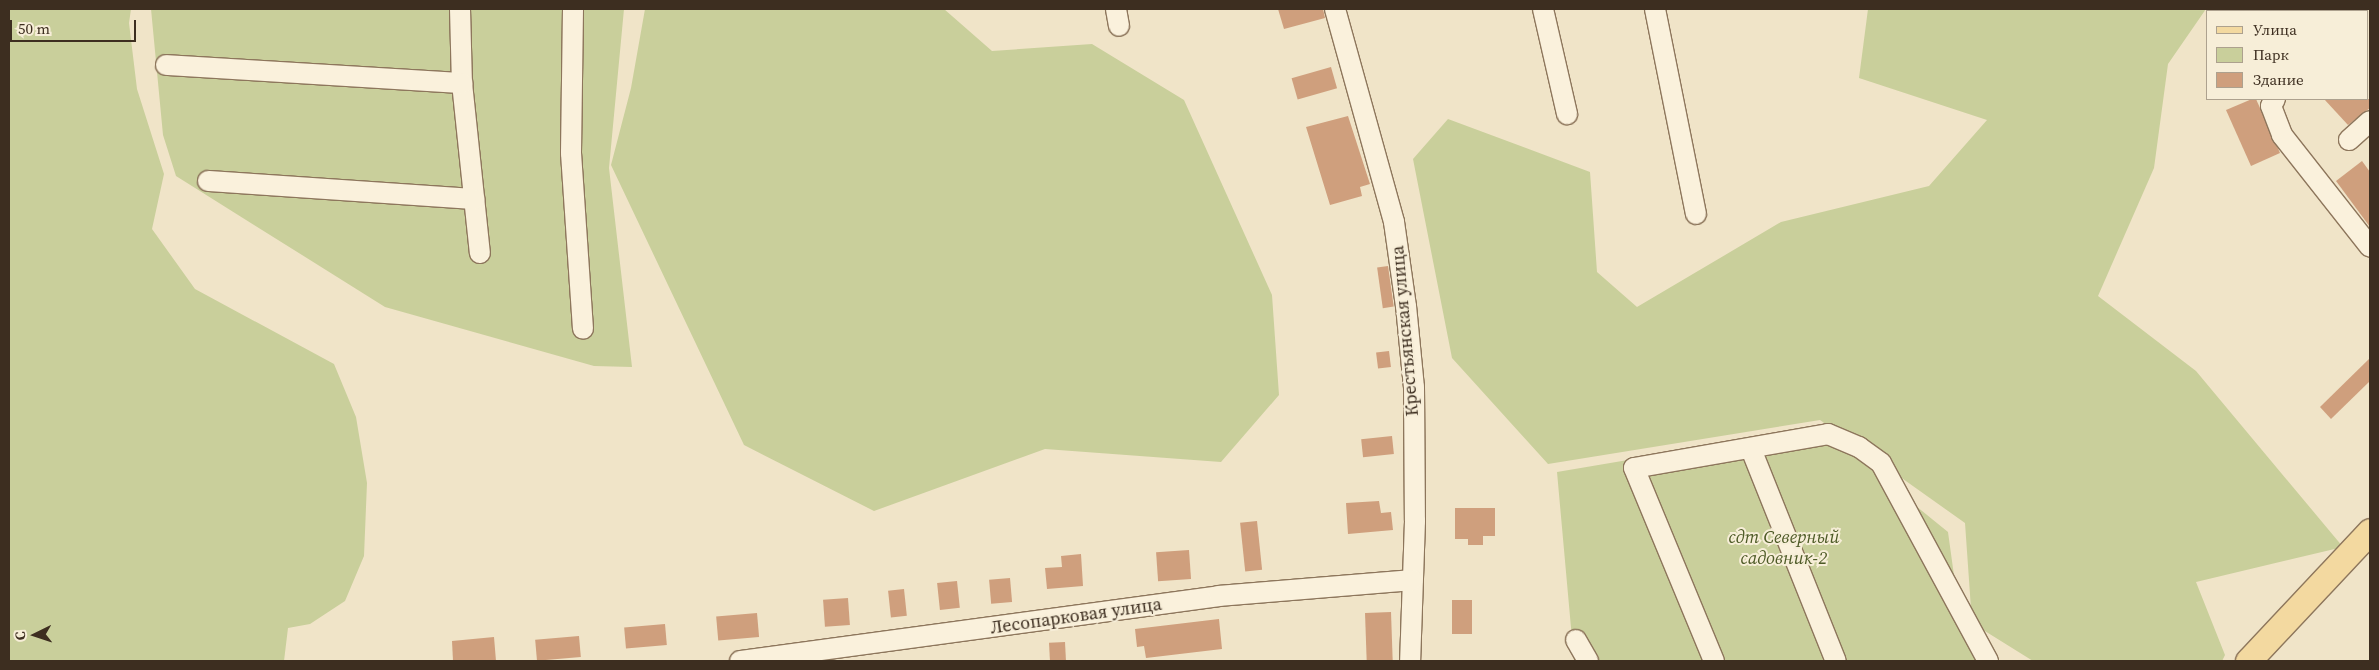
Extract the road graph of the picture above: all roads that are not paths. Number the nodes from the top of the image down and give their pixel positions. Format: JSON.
{"nodes":[{"id":1,"x":460,"y":9,"type":"edge"},
{"id":2,"x":573,"y":9,"type":"edge"},
{"id":3,"x":1335,"y":9,"type":"edge"},
{"id":4,"x":1543,"y":9,"type":"edge"},
{"id":5,"x":1655,"y":9,"type":"edge"},
{"id":6,"x":166,"y":64,"type":"dead end"},
{"id":7,"x":462,"y":83,"type":"junction"},
{"id":8,"x":2274,"y":100,"type":"edge"},
{"id":9,"x":1567,"y":114,"type":"dead end"},
{"id":10,"x":2370,"y":121,"type":"edge"},
{"id":11,"x":2349,"y":140,"type":"dead end"},
{"id":12,"x":208,"y":181,"type":"dead end"},
{"id":13,"x":474,"y":198,"type":"junction"},
{"id":14,"x":1696,"y":214,"type":"dead end"},
{"id":15,"x":2370,"y":247,"type":"edge"},
{"id":16,"x":480,"y":253,"type":"dead end"},
{"id":17,"x":583,"y":329,"type":"dead end"},
{"id":18,"x":1751,"y":449,"type":"junction"},
{"id":19,"x":2370,"y":531,"type":"edge"},
{"id":20,"x":1412,"y":580,"type":"junction"},
{"id":21,"x":1576,"y":640,"type":"dead end"},
{"id":22,"x":740,"y":661,"type":"edge"},
{"id":23,"x":746,"y":661,"type":"edge"},
{"id":24,"x":1410,"y":661,"type":"edge"},
{"id":25,"x":1588,"y":661,"type":"edge"},
{"id":26,"x":1714,"y":661,"type":"edge"},
{"id":27,"x":1836,"y":661,"type":"edge"},
{"id":28,"x":1988,"y":661,"type":"edge"},
{"id":29,"x":2248,"y":661,"type":"edge"}],
"edges":[{"from":1,"to":7,"type":"street"},
{"from":2,"to":17,"type":"street"},
{"from":3,"to":20,"type":"street","name":"Крестьянская улица"},
{"from":4,"to":9,"type":"street"},
{"from":5,"to":14,"type":"street"},
{"from":6,"to":7,"type":"street"},
{"from":7,"to":13,"type":"street"},
{"from":8,"to":15,"type":"street"},
{"from":10,"to":11,"type":"street"},
{"from":12,"to":13,"type":"street"},
{"from":13,"to":16,"type":"street"},
{"from":18,"to":26,"type":"street"},
{"from":18,"to":27,"type":"street"},
{"from":18,"to":28,"type":"street"},
{"from":19,"to":29,"type":"main road"},
{"from":20,"to":23,"type":"street","name":"Лесопарковая улица"},
{"from":20,"to":24,"type":"street","name":"Крестьянская улица"},
{"from":21,"to":25,"type":"street"},
{"from":22,"to":23,"type":"street","name":"Лесопарковая улица"}]}
